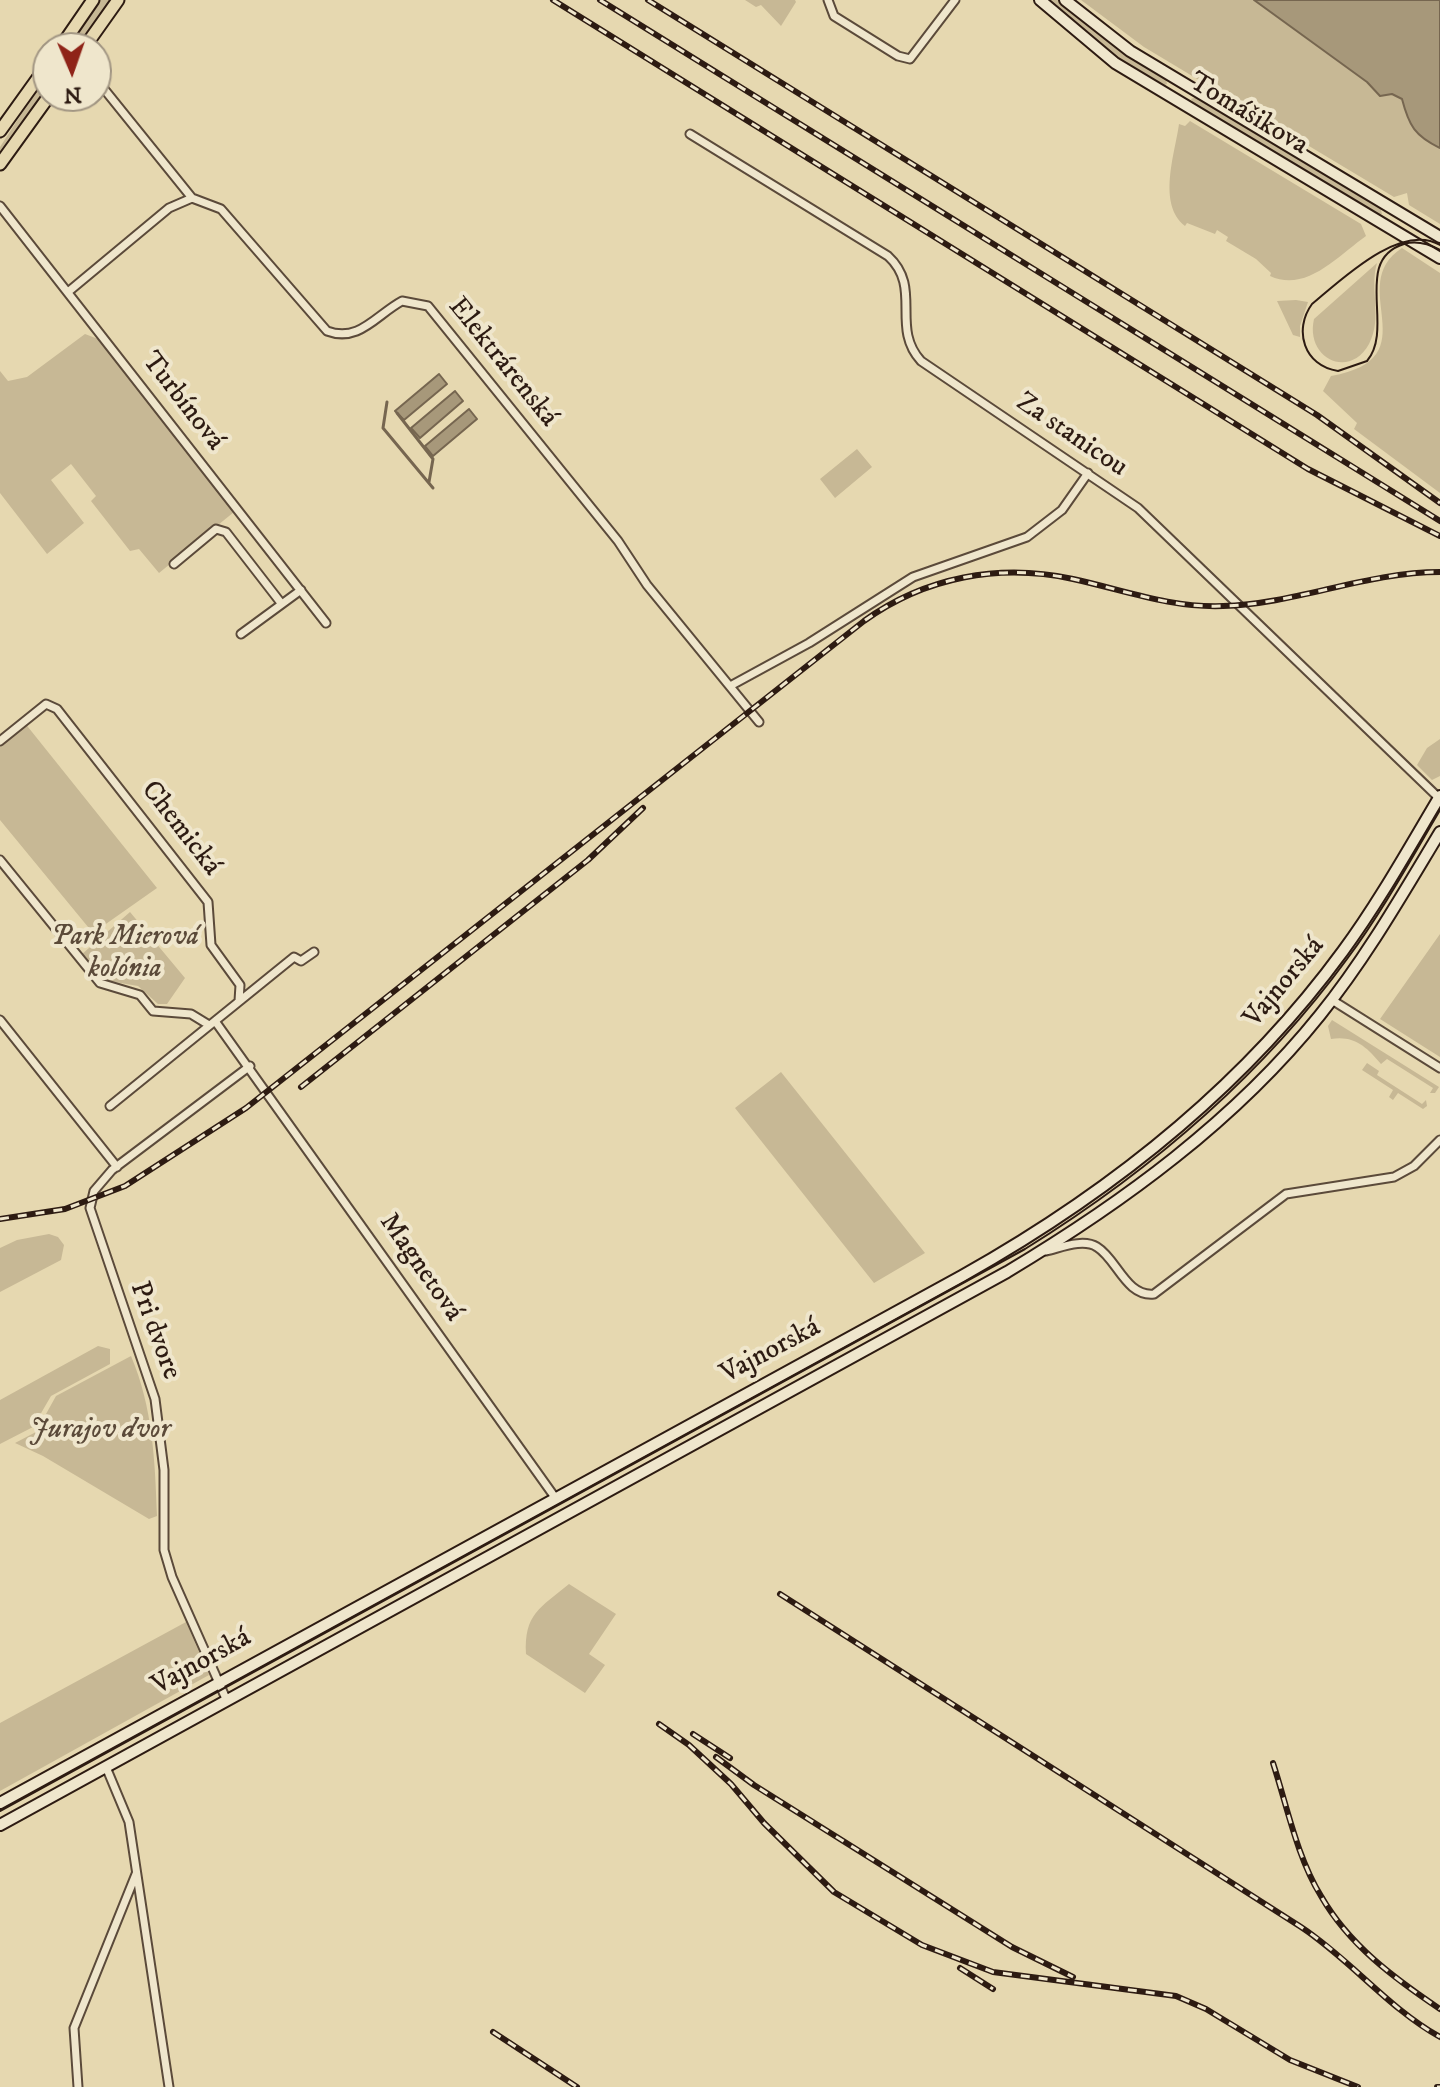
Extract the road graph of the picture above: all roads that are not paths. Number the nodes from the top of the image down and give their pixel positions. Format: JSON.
{"nodes":[{"id":1,"x":93,"y":0,"type":"edge"},
{"id":2,"x":118,"y":0,"type":"edge"},
{"id":3,"x":828,"y":0,"type":"edge"},
{"id":4,"x":955,"y":0,"type":"edge"},
{"id":5,"x":1040,"y":0,"type":"edge"},
{"id":6,"x":1065,"y":0,"type":"edge"},
{"id":7,"x":71,"y":32,"type":"edge"},
{"id":8,"x":95,"y":32,"type":"edge"},
{"id":9,"x":32,"y":86,"type":"edge"},
{"id":10,"x":112,"y":99,"type":"edge"},
{"id":11,"x":37,"y":112,"type":"edge"},
{"id":12,"x":0,"y":131,"type":"edge"},
{"id":13,"x":690,"y":134,"type":"dead end"},
{"id":14,"x":0,"y":164,"type":"edge"},
{"id":15,"x":192,"y":198,"type":"junction"},
{"id":16,"x":1,"y":208,"type":"edge"},
{"id":17,"x":1440,"y":237,"type":"edge"},
{"id":18,"x":1440,"y":258,"type":"edge"},
{"id":19,"x":68,"y":292,"type":"junction"},
{"id":20,"x":1088,"y":473,"type":"junction"},
{"id":21,"x":174,"y":564,"type":"dead end"},
{"id":22,"x":301,"y":590,"type":"junction"},
{"id":23,"x":281,"y":603,"type":"junction"},
{"id":24,"x":326,"y":623,"type":"dead end"},
{"id":25,"x":241,"y":634,"type":"dead end"},
{"id":26,"x":732,"y":685,"type":"junction"},
{"id":27,"x":759,"y":722,"type":"dead end"},
{"id":28,"x":0,"y":741,"type":"edge"},
{"id":29,"x":1440,"y":798,"type":"edge"},
{"id":30,"x":1440,"y":832,"type":"edge"},
{"id":31,"x":0,"y":860,"type":"edge"},
{"id":32,"x":314,"y":952,"type":"dead end"},
{"id":33,"x":1314,"y":988,"type":"junction"},
{"id":34,"x":1332,"y":1000,"type":"junction"},
{"id":35,"x":239,"y":1001,"type":"junction"},
{"id":36,"x":0,"y":1020,"type":"edge"},
{"id":37,"x":212,"y":1023,"type":"junction"},
{"id":38,"x":250,"y":1066,"type":"junction"},
{"id":39,"x":1440,"y":1068,"type":"edge"},
{"id":40,"x":110,"y":1106,"type":"dead end"},
{"id":41,"x":1440,"y":1140,"type":"edge"},
{"id":42,"x":117,"y":1167,"type":"junction"},
{"id":43,"x":1042,"y":1252,"type":"junction"},
{"id":44,"x":554,"y":1496,"type":"junction"},
{"id":45,"x":218,"y":1682,"type":"junction"},
{"id":46,"x":227,"y":1701,"type":"junction"},
{"id":47,"x":106,"y":1767,"type":"junction"},
{"id":48,"x":0,"y":1803,"type":"edge"},
{"id":49,"x":0,"y":1825,"type":"edge"},
{"id":50,"x":137,"y":1872,"type":"junction"},
{"id":51,"x":78,"y":2087,"type":"edge"},
{"id":52,"x":169,"y":2087,"type":"edge"}],
"edges":[{"from":1,"to":7,"type":"main road"},
{"from":2,"to":8,"type":"main road"},
{"from":3,"to":4,"type":"street"},
{"from":5,"to":18,"type":"main road","name":"Tomášikova"},
{"from":6,"to":17,"type":"main road","name":"Tomášikova"},
{"from":9,"to":12,"type":"main road"},
{"from":10,"to":15,"type":"street","name":"Elektrárenská"},
{"from":11,"to":14,"type":"main road"},
{"from":13,"to":20,"type":"street","name":"Za stanicou"},
{"from":15,"to":19,"type":"street"},
{"from":15,"to":26,"type":"street","name":"Elektrárenská"},
{"from":16,"to":19,"type":"street","name":"Turbínová"},
{"from":19,"to":22,"type":"street","name":"Turbínová"},
{"from":20,"to":26,"type":"street"},
{"from":20,"to":29,"type":"street","name":"Za stanicou"},
{"from":21,"to":23,"type":"street"},
{"from":22,"to":23,"type":"street"},
{"from":22,"to":24,"type":"street","name":"Turbínová"},
{"from":23,"to":25,"type":"street"},
{"from":26,"to":27,"type":"street","name":"Elektrárenská"},
{"from":28,"to":35,"type":"street","name":"Chemická"},
{"from":29,"to":33,"type":"main road","name":"Vajnorská"},
{"from":30,"to":34,"type":"main road","name":"Vajnorská"},
{"from":31,"to":37,"type":"street"},
{"from":32,"to":35,"type":"street"},
{"from":33,"to":34,"type":"main road"},
{"from":33,"to":44,"type":"main road","name":"Vajnorská"},
{"from":34,"to":39,"type":"street"},
{"from":34,"to":43,"type":"main road","name":"Vajnorská"},
{"from":35,"to":37,"type":"street"},
{"from":36,"to":42,"type":"street"},
{"from":37,"to":38,"type":"street","name":"Magnetová"},
{"from":37,"to":40,"type":"street"},
{"from":38,"to":42,"type":"street"},
{"from":38,"to":44,"type":"street","name":"Magnetová"},
{"from":41,"to":43,"type":"street"},
{"from":42,"to":45,"type":"street","name":"Pri dvore"},
{"from":43,"to":46,"type":"main road","name":"Vajnorská"},
{"from":44,"to":45,"type":"main road","name":"Vajnorská"},
{"from":45,"to":46,"type":"street","name":"Pri dvore"},
{"from":45,"to":48,"type":"main road","name":"Vajnorská"},
{"from":46,"to":47,"type":"main road","name":"Vajnorská"},
{"from":47,"to":49,"type":"main road","name":"Vajnorská"},
{"from":47,"to":50,"type":"street"},
{"from":50,"to":51,"type":"street"},
{"from":50,"to":52,"type":"street"}]}
